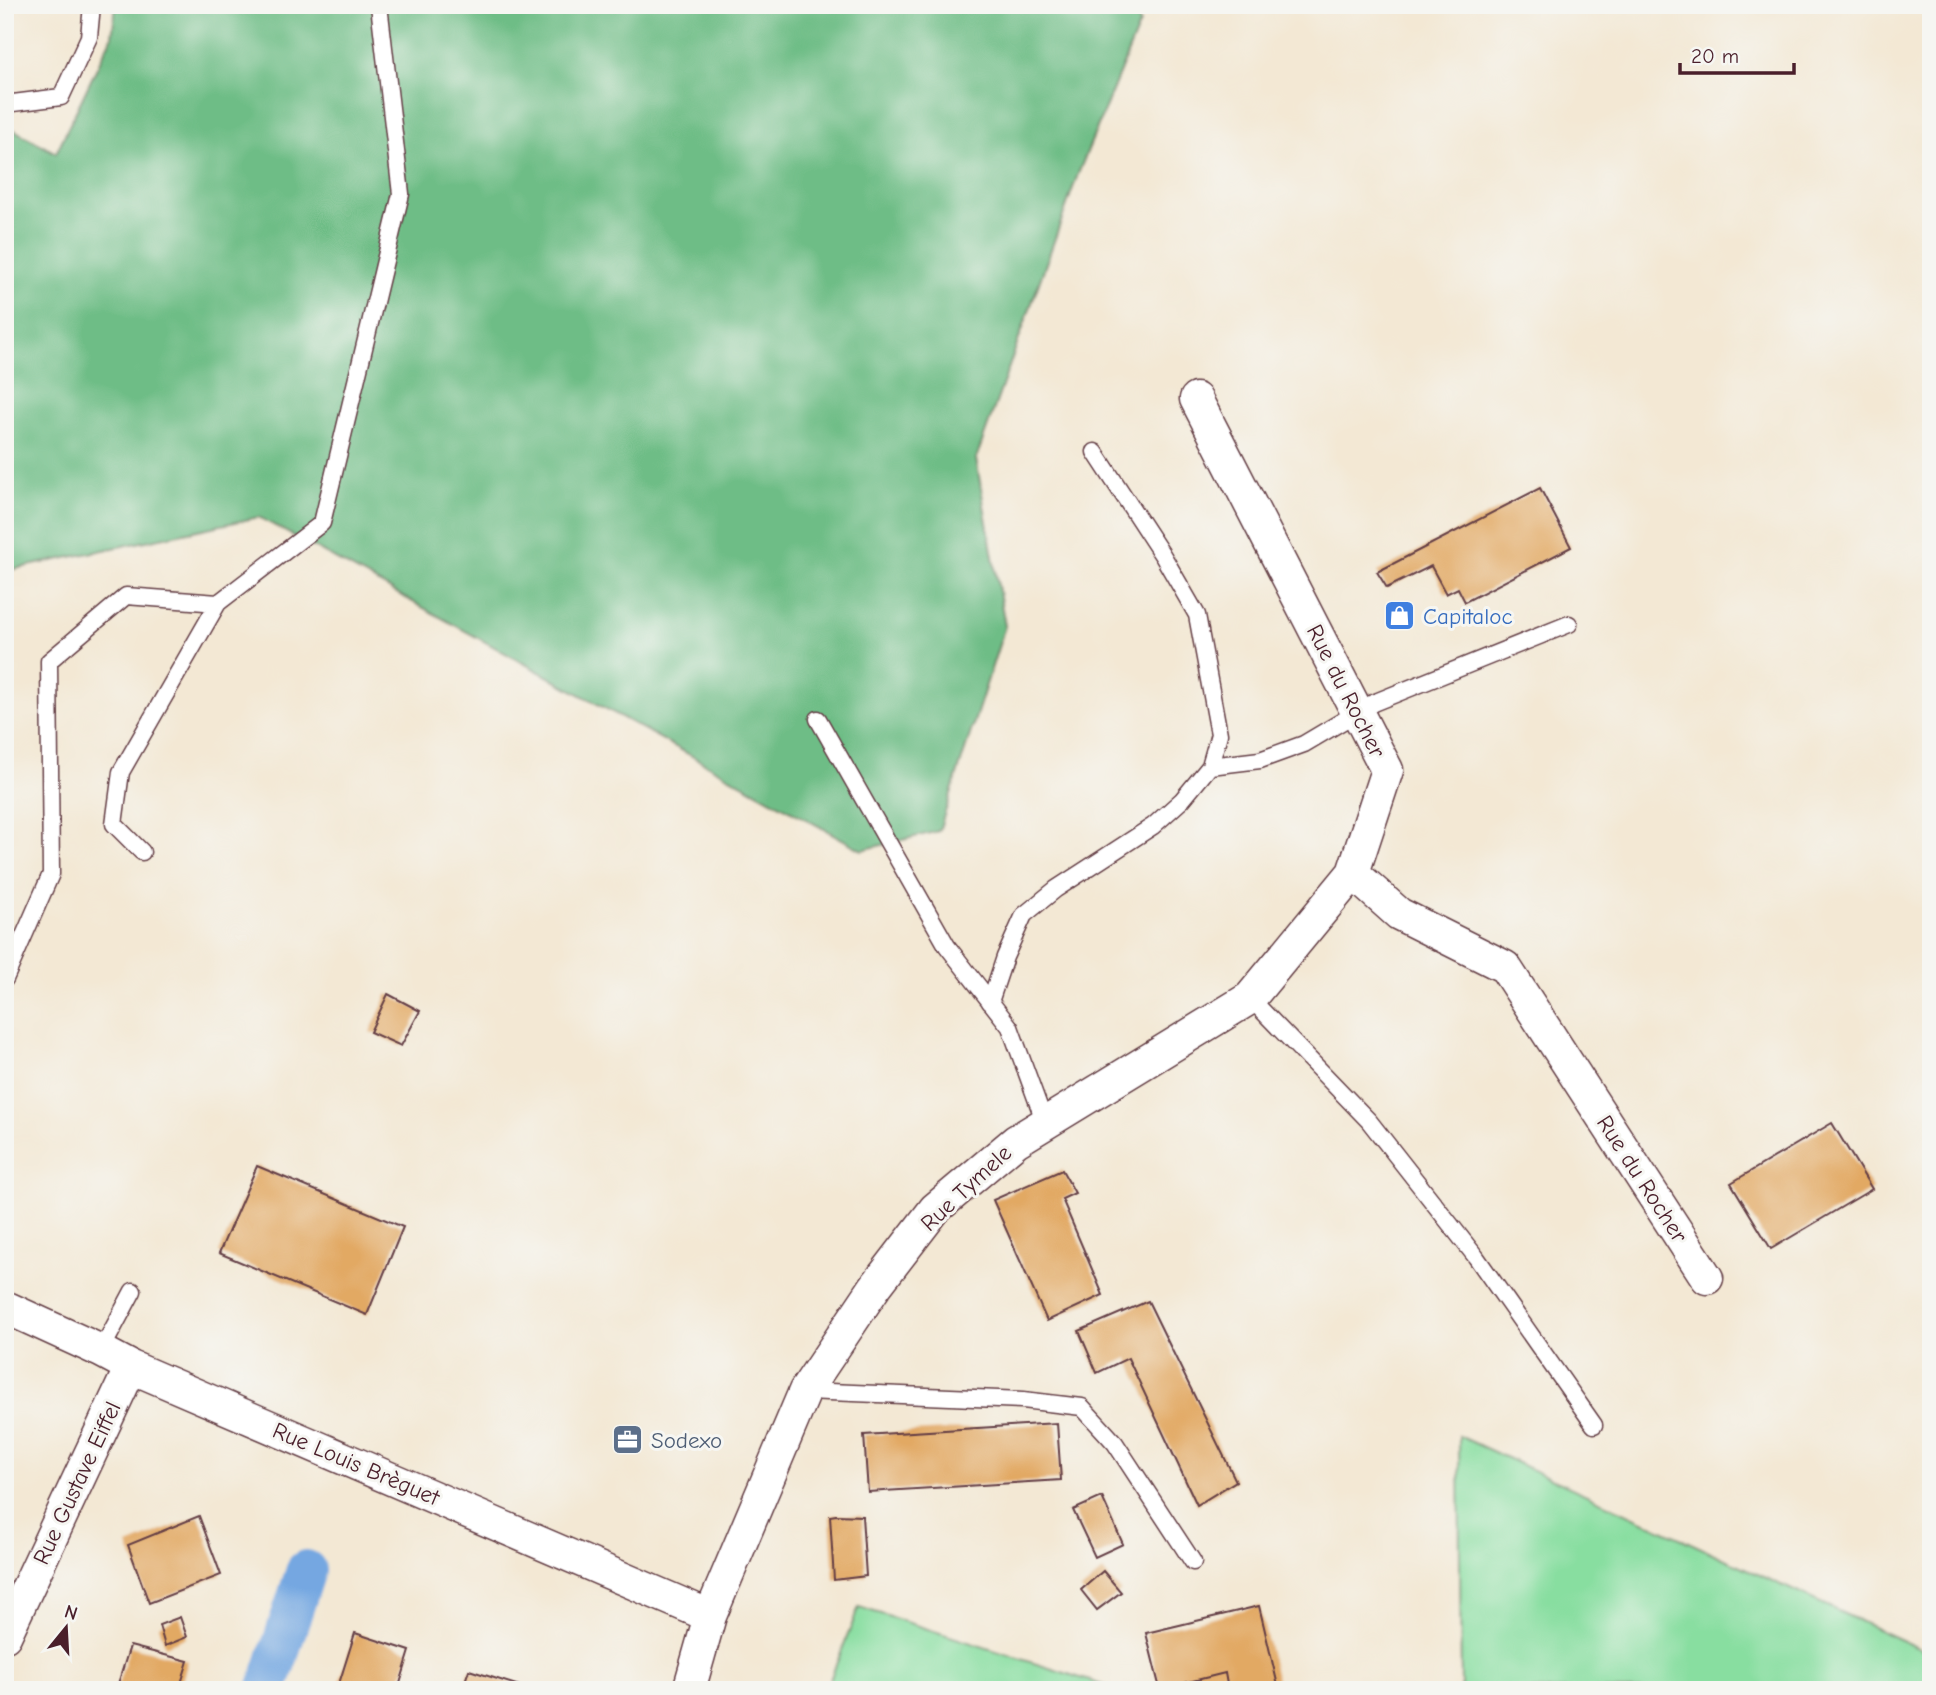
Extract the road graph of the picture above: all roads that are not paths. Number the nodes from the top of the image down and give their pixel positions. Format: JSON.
{"nodes":[{"id":1,"x":92,"y":5,"type":"edge"},
{"id":2,"x":379,"y":5,"type":"edge"},
{"id":3,"x":5,"y":104,"type":"edge"},
{"id":4,"x":1196,"y":399,"type":"dead end"},
{"id":5,"x":1095,"y":452,"type":"dead end"},
{"id":6,"x":218,"y":603,"type":"junction"},
{"id":7,"x":1569,"y":624,"type":"dead end"},
{"id":8,"x":1357,"y":711,"type":"junction"},
{"id":9,"x":818,"y":719,"type":"dead end"},
{"id":10,"x":1210,"y":766,"type":"junction"},
{"id":11,"x":142,"y":852,"type":"dead end"},
{"id":12,"x":1353,"y":873,"type":"junction"},
{"id":13,"x":5,"y":979,"type":"edge"},
{"id":14,"x":1250,"y":998,"type":"junction"},
{"id":15,"x":990,"y":1002,"type":"junction"},
{"id":16,"x":1045,"y":1123,"type":"junction"},
{"id":17,"x":1707,"y":1278,"type":"dead end"},
{"id":18,"x":133,"y":1291,"type":"dead end"},
{"id":19,"x":5,"y":1307,"type":"edge"},
{"id":20,"x":101,"y":1351,"type":"junction"},
{"id":21,"x":131,"y":1367,"type":"junction"},
{"id":22,"x":805,"y":1391,"type":"junction"},
{"id":23,"x":1594,"y":1425,"type":"dead end"},
{"id":24,"x":1193,"y":1562,"type":"dead end"},
{"id":25,"x":710,"y":1616,"type":"junction"},
{"id":26,"x":5,"y":1636,"type":"edge"},
{"id":27,"x":689,"y":1690,"type":"edge"}],
"edges":[{"from":1,"to":3,"type":"lane"},
{"from":2,"to":6,"type":"lane"},
{"from":4,"to":8,"type":"street","name":"Rue du Rocher"},
{"from":5,"to":10,"type":"lane"},
{"from":6,"to":11,"type":"lane"},
{"from":6,"to":13,"type":"lane"},
{"from":7,"to":8,"type":"lane"},
{"from":8,"to":10,"type":"lane"},
{"from":8,"to":12,"type":"street","name":"Rue du Rocher"},
{"from":9,"to":15,"type":"lane"},
{"from":10,"to":15,"type":"lane"},
{"from":12,"to":14,"type":"street","name":"Rue Tymele"},
{"from":12,"to":17,"type":"street","name":"Rue du Rocher"},
{"from":14,"to":16,"type":"street","name":"Rue Tymele"},
{"from":14,"to":23,"type":"lane"},
{"from":15,"to":16,"type":"lane"},
{"from":16,"to":22,"type":"street","name":"Rue Tymele"},
{"from":18,"to":20,"type":"lane"},
{"from":19,"to":20,"type":"street","name":"Rue Louis Brèguet"},
{"from":20,"to":21,"type":"street","name":"Rue Louis Brèguet"},
{"from":21,"to":25,"type":"street","name":"Rue Louis Brèguet"},
{"from":21,"to":26,"type":"street","name":"Rue Gustave Eiffel"},
{"from":22,"to":24,"type":"lane"},
{"from":22,"to":25,"type":"street","name":"Rue Tymele"},
{"from":25,"to":27,"type":"street","name":"Rue Tymele"}]}
